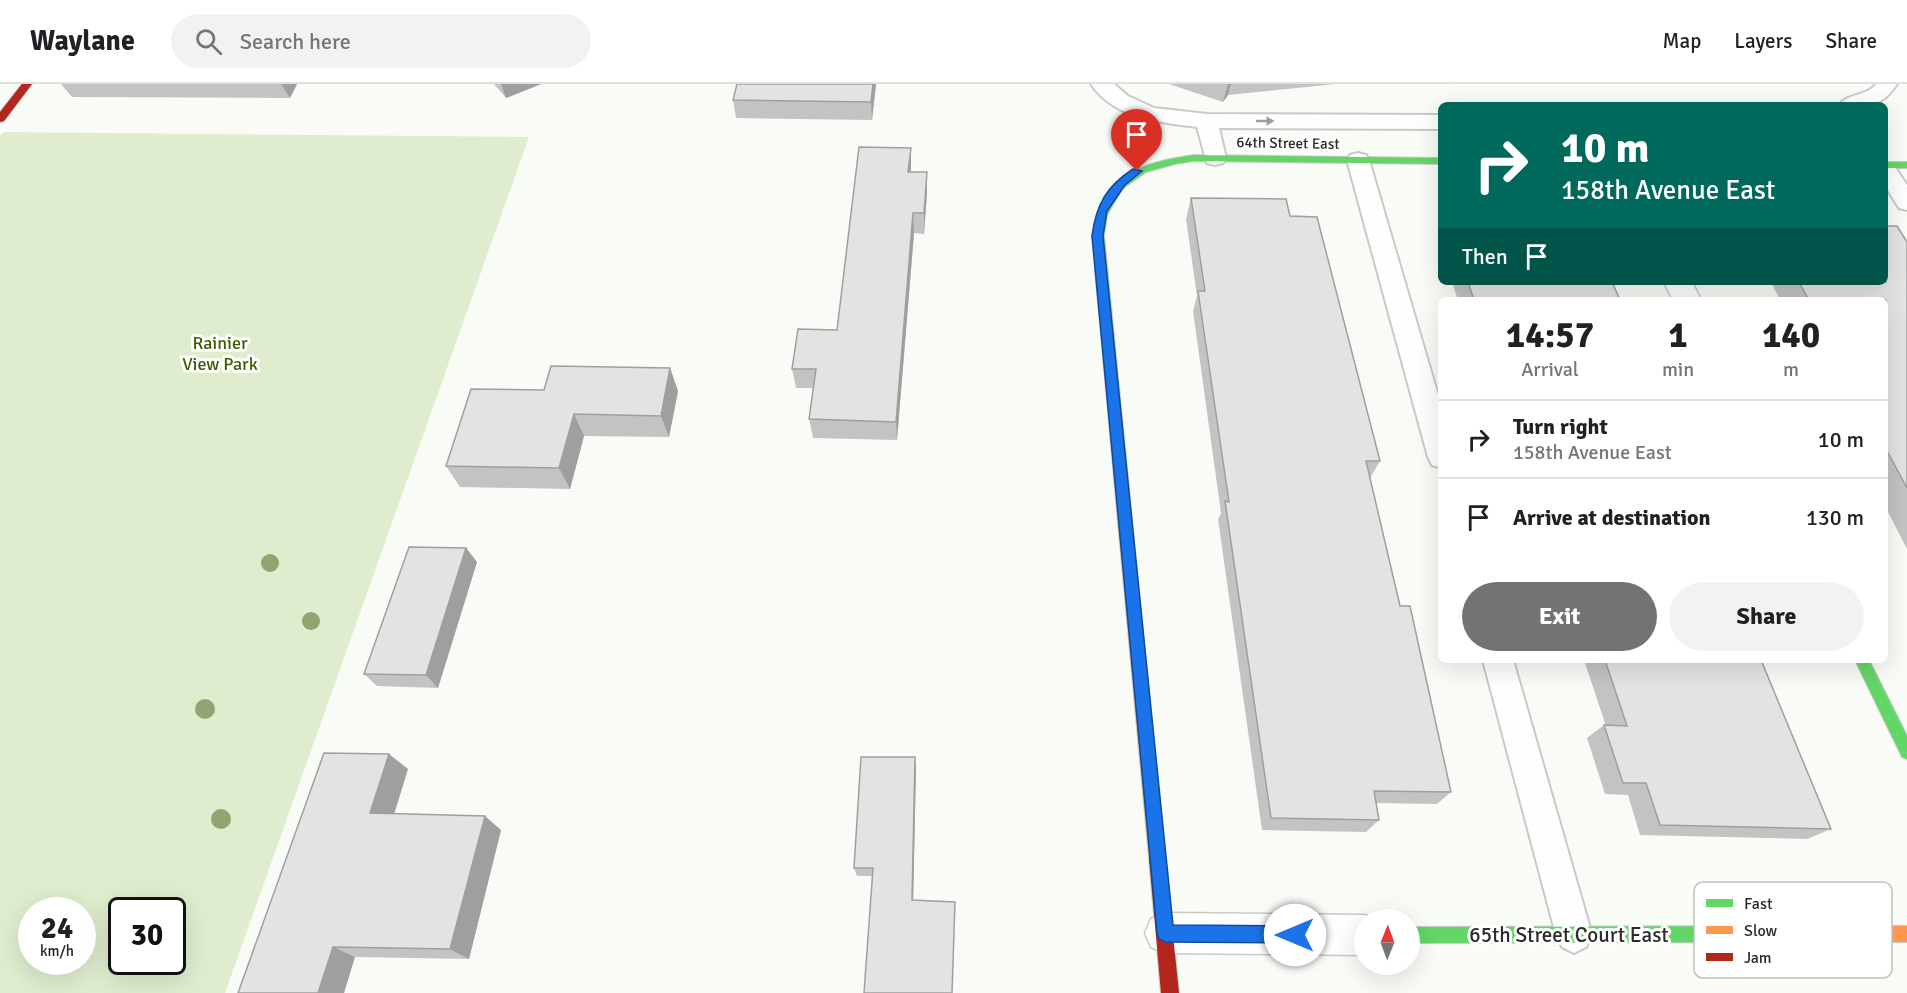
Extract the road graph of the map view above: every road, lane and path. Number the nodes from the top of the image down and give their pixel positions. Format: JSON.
{"nodes":[{"id":1,"x":27,"y":84,"type":"edge"},
{"id":2,"x":1101,"y":84,"type":"edge"},
{"id":3,"x":1887,"y":84,"type":"edge"},
{"id":4,"x":1858,"y":102,"type":"edge"},
{"id":5,"x":0,"y":119,"type":"edge"},
{"id":6,"x":1207,"y":121,"type":"junction"},
{"id":7,"x":1438,"y":122,"type":"edge"},
{"id":8,"x":1215,"y":158,"type":"junction"},
{"id":9,"x":1358,"y":160,"type":"junction"},
{"id":10,"x":1438,"y":161,"type":"edge"},
{"id":11,"x":1888,"y":165,"type":"edge"},
{"id":12,"x":1907,"y":165,"type":"edge"},
{"id":13,"x":1888,"y":174,"type":"edge"},
{"id":14,"x":1907,"y":202,"type":"edge"},
{"id":15,"x":1438,"y":443,"type":"edge"},
{"id":16,"x":1499,"y":663,"type":"edge"},
{"id":17,"x":1863,"y":663,"type":"edge"},
{"id":18,"x":1907,"y":752,"type":"edge"},
{"id":19,"x":1165,"y":933,"type":"junction"},
{"id":20,"x":1892,"y":934,"type":"edge"},
{"id":21,"x":1907,"y":934,"type":"edge"},
{"id":22,"x":1354,"y":935,"type":"edge"},
{"id":23,"x":1420,"y":935,"type":"edge"},
{"id":24,"x":1574,"y":935,"type":"junction"},
{"id":25,"x":1694,"y":935,"type":"edge"},
{"id":26,"x":1170,"y":993,"type":"edge"}],
"edges":[{"from":1,"to":5,"type":"street"},
{"from":2,"to":6,"type":"lane"},
{"from":3,"to":4,"type":"lane"},
{"from":6,"to":7,"type":"lane","one_way":true},
{"from":6,"to":8,"type":"lane"},
{"from":8,"to":9,"type":"street","name":"64th Street East"},
{"from":8,"to":19,"type":"street","name":"64th Street East"},
{"from":9,"to":10,"type":"street","name":"64th Street East"},
{"from":9,"to":15,"type":"lane"},
{"from":11,"to":12,"type":"street"},
{"from":13,"to":14,"type":"lane"},
{"from":16,"to":24,"type":"lane"},
{"from":17,"to":18,"type":"street"},
{"from":19,"to":22,"type":"street"},
{"from":19,"to":26,"type":"street"},
{"from":20,"to":21,"type":"street","name":"65th Street Court East"},
{"from":23,"to":24,"type":"street","name":"65th Street Court East"},
{"from":24,"to":25,"type":"street","name":"65th Street Court East"}]}
